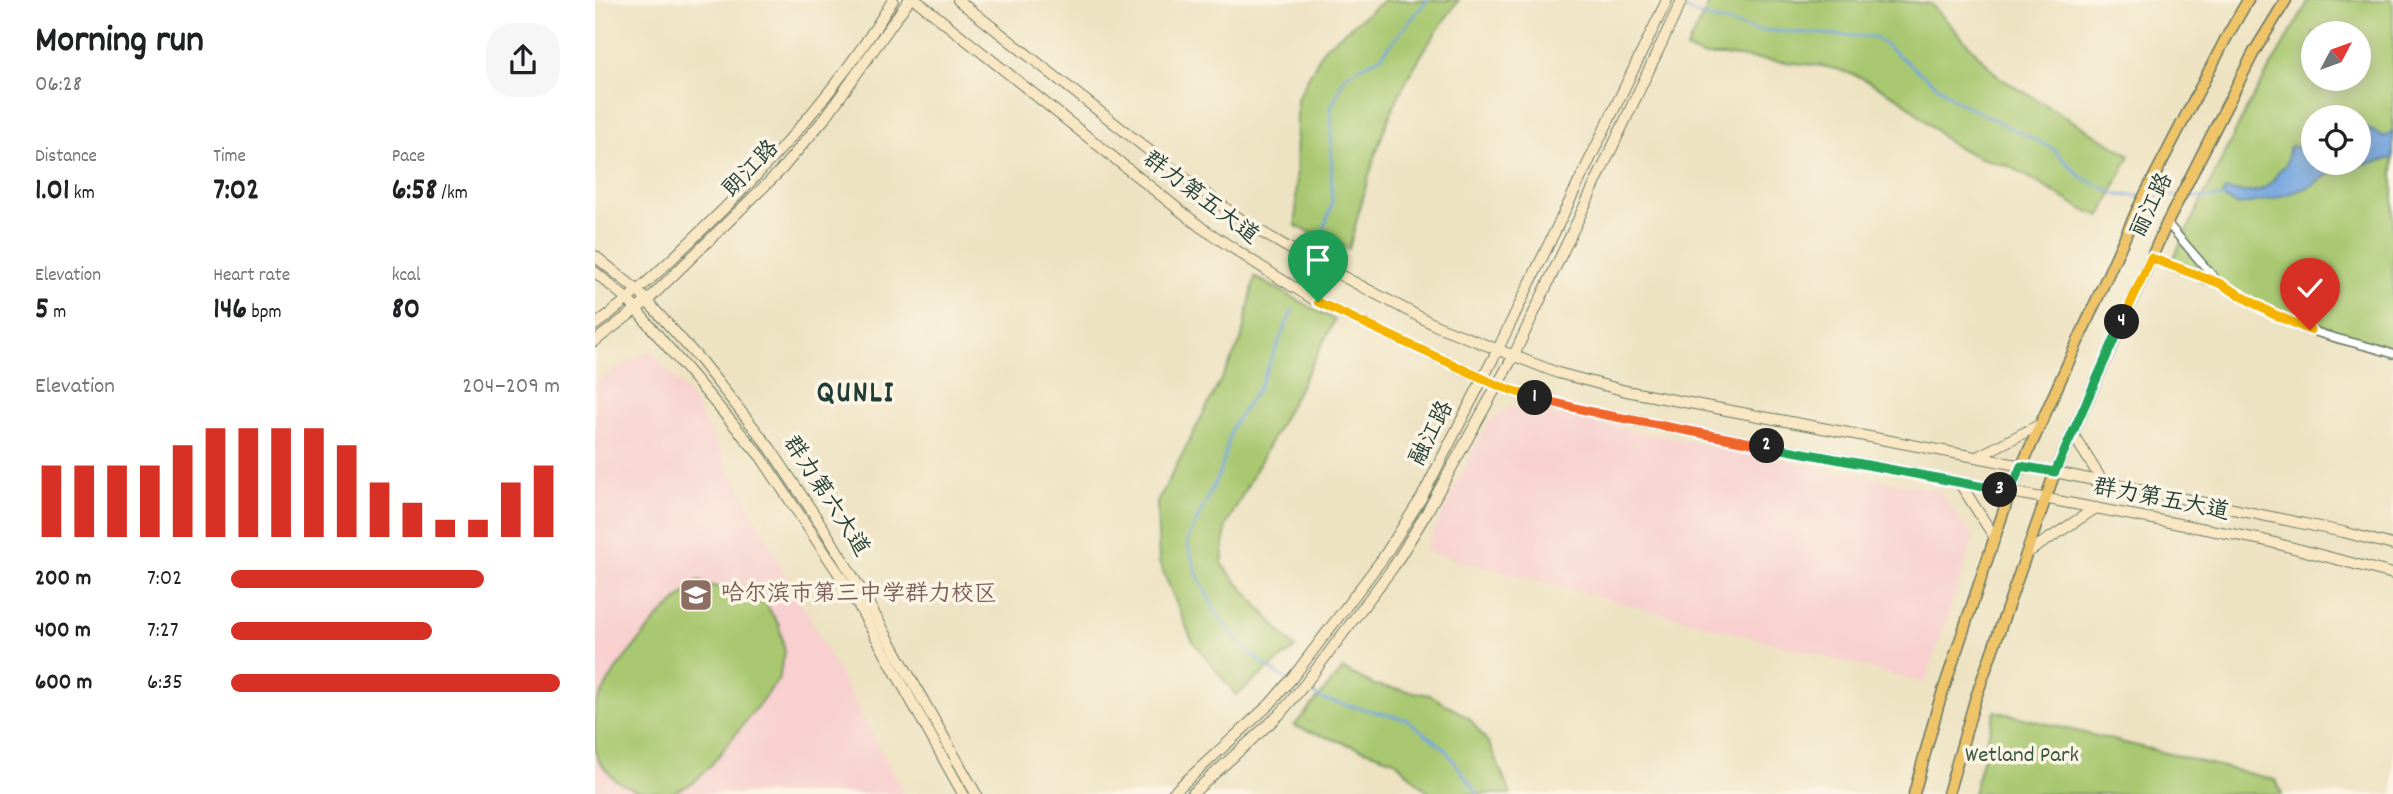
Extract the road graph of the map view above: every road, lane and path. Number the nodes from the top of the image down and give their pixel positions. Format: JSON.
{"nodes":[{"id":1,"x":893,"y":0,"type":"edge"},
{"id":2,"x":909,"y":0,"type":"edge"},
{"id":3,"x":916,"y":0,"type":"edge"},
{"id":4,"x":958,"y":0,"type":"edge"},
{"id":5,"x":1667,"y":0,"type":"edge"},
{"id":6,"x":1682,"y":0,"type":"edge"},
{"id":7,"x":2248,"y":0,"type":"edge"},
{"id":8,"x":2286,"y":0,"type":"edge"},
{"id":9,"x":2167,"y":223,"type":"junction"},
{"id":10,"x":595,"y":256,"type":"edge"},
{"id":11,"x":2151,"y":258,"type":"junction"},
{"id":12,"x":595,"y":272,"type":"edge"},
{"id":13,"x":2219,"y":283,"type":"junction"},
{"id":14,"x":638,"y":292,"type":"junction"},
{"id":15,"x":628,"y":300,"type":"junction"},
{"id":16,"x":646,"y":302,"type":"junction"},
{"id":17,"x":636,"y":310,"type":"junction"},
{"id":18,"x":595,"y":325,"type":"edge"},
{"id":19,"x":595,"y":341,"type":"edge"},
{"id":20,"x":1498,"y":349,"type":"junction"},
{"id":21,"x":2393,"y":354,"type":"edge"},
{"id":22,"x":1514,"y":355,"type":"junction"},
{"id":23,"x":1483,"y":379,"type":"junction"},
{"id":24,"x":1497,"y":385,"type":"junction"},
{"id":25,"x":2039,"y":425,"type":"junction"},
{"id":26,"x":2072,"y":433,"type":"junction"},
{"id":27,"x":1976,"y":457,"type":"junction"},
{"id":28,"x":2021,"y":466,"type":"junction"},
{"id":29,"x":2055,"y":472,"type":"junction"},
{"id":30,"x":1959,"y":482,"type":"junction"},
{"id":31,"x":2103,"y":482,"type":"junction"},
{"id":32,"x":2010,"y":492,"type":"junction"},
{"id":33,"x":2045,"y":499,"type":"junction"},
{"id":34,"x":2096,"y":508,"type":"junction"},
{"id":35,"x":1995,"y":538,"type":"junction"},
{"id":36,"x":2393,"y":545,"type":"edge"},
{"id":37,"x":2027,"y":552,"type":"junction"},
{"id":38,"x":2393,"y":574,"type":"edge"},
{"id":39,"x":963,"y":794,"type":"edge"},
{"id":40,"x":976,"y":794,"type":"edge"},
{"id":41,"x":1172,"y":794,"type":"edge"},
{"id":42,"x":1192,"y":794,"type":"edge"},
{"id":43,"x":1914,"y":794,"type":"edge"},
{"id":44,"x":1948,"y":794,"type":"edge"}],
"edges":[{"from":1,"to":14,"type":"main road","name":"朗江路"},
{"from":2,"to":16,"type":"main road","name":"朗江路"},
{"from":3,"to":23,"type":"main road","name":"群力第五大道"},
{"from":4,"to":20,"type":"main road","name":"群力第五大道"},
{"from":5,"to":20,"type":"main road","name":"融江路"},
{"from":6,"to":22,"type":"main road","name":"融江路"},
{"from":7,"to":25,"type":"main road","name":"丽江路"},
{"from":8,"to":9,"type":"main road","name":"丽江路"},
{"from":9,"to":11,"type":"main road","name":"丽江路"},
{"from":9,"to":13,"type":"street"},
{"from":10,"to":14,"type":"main road","name":"群力第六大道"},
{"from":11,"to":13,"type":"street"},
{"from":11,"to":26,"type":"main road","name":"丽江路"},
{"from":12,"to":15,"type":"main road","name":"群力第六大道"},
{"from":13,"to":21,"type":"street"},
{"from":14,"to":15,"type":"main road","name":"朗江路"},
{"from":14,"to":16,"type":"main road","name":"群力第六大道"},
{"from":15,"to":17,"type":"main road","name":"群力第六大道"},
{"from":15,"to":18,"type":"main road","name":"朗江路"},
{"from":16,"to":17,"type":"main road","name":"朗江路"},
{"from":16,"to":40,"type":"main road","name":"群力第六大道"},
{"from":17,"to":19,"type":"main road","name":"朗江路"},
{"from":17,"to":39,"type":"main road","name":"群力第六大道"},
{"from":20,"to":22,"type":"main road","name":"群力第五大道"},
{"from":20,"to":23,"type":"main road","name":"融江路"},
{"from":22,"to":24,"type":"main road","name":"融江路"},
{"from":22,"to":27,"type":"main road","name":"群力第五大道"},
{"from":23,"to":24,"type":"main road","name":"群力第五大道"},
{"from":23,"to":41,"type":"main road","name":"融江路"},
{"from":24,"to":30,"type":"main road","name":"群力第五大道"},
{"from":24,"to":42,"type":"main road","name":"融江路"},
{"from":25,"to":27,"type":"main road"},
{"from":25,"to":28,"type":"main road","name":"丽江路"},
{"from":26,"to":29,"type":"main road","name":"丽江路"},
{"from":26,"to":31,"type":"main road"},
{"from":27,"to":28,"type":"main road","name":"群力第五大道"},
{"from":28,"to":29,"type":"main road","name":"群力第五大道"},
{"from":28,"to":32,"type":"main road","name":"丽江路"},
{"from":29,"to":31,"type":"main road","name":"群力第五大道"},
{"from":29,"to":33,"type":"main road","name":"丽江路"},
{"from":30,"to":32,"type":"main road","name":"群力第五大道"},
{"from":30,"to":35,"type":"main road"},
{"from":31,"to":36,"type":"main road","name":"群力第五大道"},
{"from":32,"to":33,"type":"main road","name":"群力第五大道"},
{"from":32,"to":35,"type":"main road","name":"丽江路"},
{"from":33,"to":34,"type":"main road","name":"群力第五大道"},
{"from":33,"to":37,"type":"main road","name":"丽江路"},
{"from":34,"to":37,"type":"main road"},
{"from":34,"to":38,"type":"main road","name":"群力第五大道"},
{"from":35,"to":43,"type":"main road","name":"丽江路"},
{"from":37,"to":44,"type":"main road","name":"丽江路"}]}
